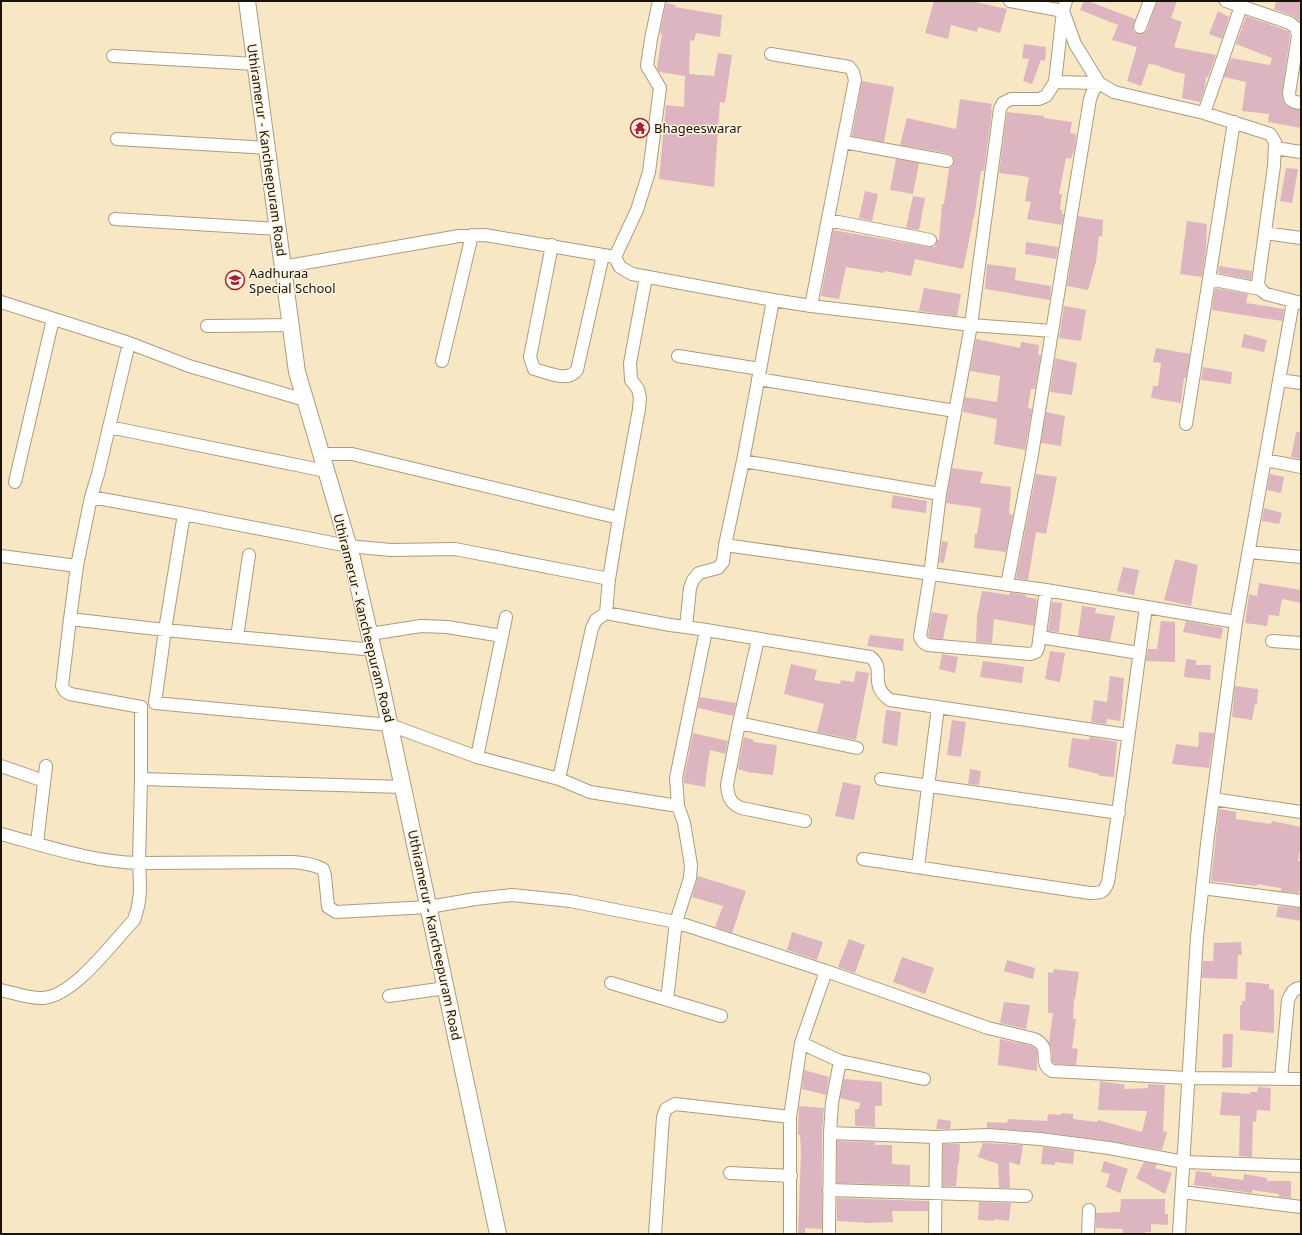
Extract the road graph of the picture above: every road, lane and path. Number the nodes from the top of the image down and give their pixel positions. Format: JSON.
{"nodes":[{"id":1,"x":247,"y":1,"type":"edge"},
{"id":2,"x":659,"y":1,"type":"edge"},
{"id":3,"x":1010,"y":1,"type":"edge"},
{"id":4,"x":1150,"y":1,"type":"edge"},
{"id":5,"x":1226,"y":1,"type":"edge"},
{"id":6,"x":1065,"y":6,"type":"edge"},
{"id":7,"x":1241,"y":6,"type":"junction"},
{"id":8,"x":1140,"y":27,"type":"dead end"},
{"id":9,"x":771,"y":54,"type":"dead end"},
{"id":10,"x":113,"y":56,"type":"dead end"},
{"id":11,"x":256,"y":64,"type":"junction"},
{"id":12,"x":1055,"y":82,"type":"junction"},
{"id":13,"x":1099,"y":83,"type":"junction"},
{"id":14,"x":1301,"y":103,"type":"edge"},
{"id":15,"x":1204,"y":113,"type":"junction"},
{"id":16,"x":1234,"y":122,"type":"junction"},
{"id":17,"x":117,"y":139,"type":"dead end"},
{"id":18,"x":844,"y":142,"type":"junction"},
{"id":19,"x":267,"y":148,"type":"junction"},
{"id":20,"x":1275,"y":148,"type":"junction"},
{"id":21,"x":1301,"y":152,"type":"edge"},
{"id":22,"x":947,"y":161,"type":"dead end"},
{"id":23,"x":116,"y":219,"type":"dead end"},
{"id":24,"x":828,"y":220,"type":"junction"},
{"id":25,"x":278,"y":229,"type":"junction"},
{"id":26,"x":1265,"y":233,"type":"junction"},
{"id":27,"x":472,"y":235,"type":"junction"},
{"id":28,"x":1301,"y":238,"type":"edge"},
{"id":29,"x":930,"y":240,"type":"dead end"},
{"id":30,"x":552,"y":245,"type":"junction"},
{"id":31,"x":609,"y":256,"type":"junction"},
{"id":32,"x":282,"y":267,"type":"junction"},
{"id":33,"x":646,"y":277,"type":"junction"},
{"id":34,"x":1209,"y":279,"type":"junction"},
{"id":35,"x":1260,"y":289,"type":"junction"},
{"id":36,"x":772,"y":300,"type":"junction"},
{"id":37,"x":1,"y":302,"type":"edge"},
{"id":38,"x":1297,"y":302,"type":"edge"},
{"id":39,"x":811,"y":306,"type":"junction"},
{"id":40,"x":53,"y":319,"type":"junction"},
{"id":41,"x":290,"y":325,"type":"junction"},
{"id":42,"x":971,"y":325,"type":"junction"},
{"id":43,"x":207,"y":326,"type":"dead end"},
{"id":44,"x":1052,"y":331,"type":"junction"},
{"id":45,"x":129,"y":343,"type":"junction"},
{"id":46,"x":678,"y":356,"type":"dead end"},
{"id":47,"x":442,"y":361,"type":"dead end"},
{"id":48,"x":759,"y":374,"type":"junction"},
{"id":49,"x":1280,"y":380,"type":"junction"},
{"id":50,"x":1301,"y":384,"type":"edge"},
{"id":51,"x":305,"y":400,"type":"junction"},
{"id":52,"x":955,"y":411,"type":"junction"},
{"id":53,"x":1186,"y":424,"type":"dead end"},
{"id":54,"x":109,"y":427,"type":"junction"},
{"id":55,"x":320,"y":454,"type":"junction"},
{"id":56,"x":1265,"y":460,"type":"junction"},
{"id":57,"x":743,"y":461,"type":"junction"},
{"id":58,"x":1301,"y":466,"type":"edge"},
{"id":59,"x":326,"y":471,"type":"junction"},
{"id":60,"x":15,"y":482,"type":"dead end"},
{"id":61,"x":940,"y":494,"type":"junction"},
{"id":62,"x":91,"y":497,"type":"junction"},
{"id":63,"x":184,"y":514,"type":"junction"},
{"id":64,"x":619,"y":518,"type":"junction"},
{"id":65,"x":725,"y":545,"type":"junction"},
{"id":66,"x":348,"y":546,"type":"junction"},
{"id":67,"x":1249,"y":552,"type":"junction"},
{"id":68,"x":249,"y":555,"type":"dead end"},
{"id":69,"x":1,"y":556,"type":"edge"},
{"id":70,"x":1301,"y":557,"type":"edge"},
{"id":71,"x":77,"y":566,"type":"junction"},
{"id":72,"x":930,"y":575,"type":"junction"},
{"id":73,"x":609,"y":579,"type":"junction"},
{"id":74,"x":1007,"y":585,"type":"junction"},
{"id":75,"x":1046,"y":590,"type":"junction"},
{"id":76,"x":1146,"y":607,"type":"junction"},
{"id":77,"x":606,"y":613,"type":"junction"},
{"id":78,"x":506,"y":617,"type":"dead end"},
{"id":79,"x":70,"y":619,"type":"junction"},
{"id":80,"x":1236,"y":622,"type":"junction"},
{"id":81,"x":686,"y":627,"type":"junction"},
{"id":82,"x":165,"y":630,"type":"junction"},
{"id":83,"x":706,"y":630,"type":"junction"},
{"id":84,"x":370,"y":634,"type":"junction"},
{"id":85,"x":502,"y":636,"type":"junction"},
{"id":86,"x":237,"y":637,"type":"junction"},
{"id":87,"x":1040,"y":637,"type":"junction"},
{"id":88,"x":758,"y":639,"type":"junction"},
{"id":89,"x":1272,"y":640,"type":"dead end"},
{"id":90,"x":1301,"y":643,"type":"edge"},
{"id":91,"x":374,"y":650,"type":"junction"},
{"id":92,"x":1139,"y":653,"type":"junction"},
{"id":93,"x":155,"y":703,"type":"junction"},
{"id":94,"x":141,"y":707,"type":"junction"},
{"id":95,"x":938,"y":707,"type":"junction"},
{"id":96,"x":739,"y":723,"type":"junction"},
{"id":97,"x":390,"y":725,"type":"junction"},
{"id":98,"x":1128,"y":735,"type":"junction"},
{"id":99,"x":857,"y":748,"type":"dead end"},
{"id":100,"x":477,"y":756,"type":"junction"},
{"id":101,"x":1,"y":766,"type":"edge"},
{"id":102,"x":46,"y":766,"type":"dead end"},
{"id":103,"x":141,"y":779,"type":"junction"},
{"id":104,"x":559,"y":779,"type":"junction"},
{"id":105,"x":881,"y":779,"type":"dead end"},
{"id":106,"x":44,"y":781,"type":"junction"},
{"id":107,"x":403,"y":783,"type":"junction"},
{"id":108,"x":928,"y":786,"type":"junction"},
{"id":109,"x":1213,"y":799,"type":"junction"},
{"id":110,"x":678,"y":806,"type":"junction"},
{"id":111,"x":1301,"y":812,"type":"edge"},
{"id":112,"x":1119,"y":813,"type":"junction"},
{"id":113,"x":805,"y":821,"type":"dead end"},
{"id":114,"x":1,"y":834,"type":"edge"},
{"id":115,"x":37,"y":843,"type":"junction"},
{"id":116,"x":863,"y":859,"type":"dead end"},
{"id":117,"x":139,"y":863,"type":"junction"},
{"id":118,"x":918,"y":867,"type":"junction"},
{"id":119,"x":1202,"y":888,"type":"junction"},
{"id":120,"x":1301,"y":901,"type":"edge"},
{"id":121,"x":429,"y":907,"type":"junction"},
{"id":122,"x":676,"y":922,"type":"junction"},
{"id":123,"x":826,"y":970,"type":"junction"},
{"id":124,"x":611,"y":983,"type":"dead end"},
{"id":125,"x":446,"y":988,"type":"junction"},
{"id":126,"x":1301,"y":988,"type":"edge"},
{"id":127,"x":1,"y":990,"type":"edge"},
{"id":128,"x":389,"y":996,"type":"dead end"},
{"id":129,"x":667,"y":1000,"type":"junction"},
{"id":130,"x":721,"y":1016,"type":"dead end"},
{"id":131,"x":801,"y":1043,"type":"junction"},
{"id":132,"x":840,"y":1061,"type":"junction"},
{"id":133,"x":1188,"y":1078,"type":"junction"},
{"id":134,"x":924,"y":1079,"type":"dead end"},
{"id":135,"x":1280,"y":1079,"type":"junction"},
{"id":136,"x":1301,"y":1079,"type":"edge"},
{"id":137,"x":790,"y":1117,"type":"junction"},
{"id":138,"x":830,"y":1133,"type":"junction"},
{"id":139,"x":936,"y":1136,"type":"junction"},
{"id":140,"x":1184,"y":1162,"type":"junction"},
{"id":141,"x":1301,"y":1166,"type":"edge"},
{"id":142,"x":730,"y":1173,"type":"dead end"},
{"id":143,"x":791,"y":1176,"type":"junction"},
{"id":144,"x":829,"y":1190,"type":"junction"},
{"id":145,"x":1182,"y":1192,"type":"junction"},
{"id":146,"x":935,"y":1193,"type":"junction"},
{"id":147,"x":1026,"y":1196,"type":"dead end"},
{"id":148,"x":1301,"y":1207,"type":"edge"},
{"id":149,"x":1089,"y":1210,"type":"dead end"},
{"id":150,"x":498,"y":1234,"type":"edge"},
{"id":151,"x":655,"y":1234,"type":"edge"},
{"id":152,"x":790,"y":1234,"type":"edge"},
{"id":153,"x":829,"y":1234,"type":"edge"},
{"id":154,"x":935,"y":1234,"type":"edge"},
{"id":155,"x":1088,"y":1234,"type":"edge"},
{"id":156,"x":1179,"y":1234,"type":"edge"}],
"edges":[{"from":1,"to":11,"type":"main road","name":"Uthiramerur - Kancheepuram Road"},
{"from":2,"to":31,"type":"street"},
{"from":3,"to":6,"type":"street"},
{"from":4,"to":8,"type":"street"},
{"from":5,"to":7,"type":"street"},
{"from":6,"to":12,"type":"street"},
{"from":6,"to":13,"type":"street"},
{"from":7,"to":14,"type":"street"},
{"from":7,"to":15,"type":"street"},
{"from":9,"to":18,"type":"street"},
{"from":10,"to":11,"type":"street"},
{"from":11,"to":19,"type":"main road","name":"Uthiramerur - Kancheepuram Road"},
{"from":12,"to":13,"type":"street"},
{"from":12,"to":42,"type":"street"},
{"from":13,"to":15,"type":"street"},
{"from":13,"to":44,"type":"street"},
{"from":15,"to":16,"type":"street"},
{"from":16,"to":20,"type":"street"},
{"from":16,"to":34,"type":"street"},
{"from":17,"to":19,"type":"street"},
{"from":18,"to":22,"type":"street"},
{"from":18,"to":24,"type":"street"},
{"from":19,"to":25,"type":"main road","name":"Uthiramerur - Kancheepuram Road"},
{"from":20,"to":21,"type":"street"},
{"from":20,"to":26,"type":"street"},
{"from":23,"to":25,"type":"street"},
{"from":24,"to":29,"type":"street"},
{"from":24,"to":39,"type":"street"},
{"from":25,"to":32,"type":"main road","name":"Uthiramerur - Kancheepuram Road"},
{"from":26,"to":28,"type":"street"},
{"from":26,"to":35,"type":"street"},
{"from":27,"to":30,"type":"street"},
{"from":27,"to":32,"type":"street"},
{"from":27,"to":47,"type":"street"},
{"from":30,"to":31,"type":"street"},
{"from":30,"to":31,"type":"street"},
{"from":31,"to":33,"type":"street"},
{"from":32,"to":41,"type":"main road","name":"Uthiramerur - Kancheepuram Road"},
{"from":33,"to":36,"type":"street"},
{"from":33,"to":64,"type":"street"},
{"from":34,"to":35,"type":"street"},
{"from":34,"to":53,"type":"street"},
{"from":35,"to":38,"type":"street"},
{"from":36,"to":39,"type":"street"},
{"from":36,"to":48,"type":"street"},
{"from":37,"to":40,"type":"street"},
{"from":38,"to":49,"type":"street"},
{"from":39,"to":42,"type":"street"},
{"from":40,"to":45,"type":"street"},
{"from":40,"to":60,"type":"street"},
{"from":41,"to":43,"type":"street"},
{"from":41,"to":51,"type":"main road","name":"Uthiramerur - Kancheepuram Road"},
{"from":42,"to":44,"type":"street"},
{"from":42,"to":52,"type":"street"},
{"from":44,"to":74,"type":"street"},
{"from":45,"to":51,"type":"street"},
{"from":45,"to":54,"type":"street"},
{"from":46,"to":48,"type":"street"},
{"from":48,"to":52,"type":"street"},
{"from":48,"to":57,"type":"street"},
{"from":49,"to":50,"type":"street"},
{"from":49,"to":56,"type":"street"},
{"from":51,"to":55,"type":"main road","name":"Uthiramerur - Kancheepuram Road"},
{"from":52,"to":61,"type":"street"},
{"from":54,"to":59,"type":"street"},
{"from":54,"to":62,"type":"street"},
{"from":55,"to":59,"type":"main road","name":"Uthiramerur - Kancheepuram Road"},
{"from":55,"to":64,"type":"street"},
{"from":56,"to":58,"type":"street"},
{"from":56,"to":67,"type":"street"},
{"from":57,"to":61,"type":"street"},
{"from":57,"to":65,"type":"street"},
{"from":59,"to":66,"type":"main road","name":"Uthiramerur - Kancheepuram Road"},
{"from":61,"to":72,"type":"street"},
{"from":62,"to":63,"type":"street"},
{"from":62,"to":71,"type":"street"},
{"from":63,"to":66,"type":"street"},
{"from":63,"to":82,"type":"street"},
{"from":64,"to":73,"type":"street"},
{"from":65,"to":72,"type":"street"},
{"from":65,"to":81,"type":"street"},
{"from":66,"to":73,"type":"street"},
{"from":66,"to":84,"type":"main road","name":"Uthiramerur - Kancheepuram Road"},
{"from":67,"to":70,"type":"street"},
{"from":67,"to":80,"type":"street"},
{"from":68,"to":86,"type":"street"},
{"from":69,"to":71,"type":"street"},
{"from":71,"to":79,"type":"street"},
{"from":72,"to":74,"type":"street"},
{"from":72,"to":87,"type":"street"},
{"from":73,"to":77,"type":"street"},
{"from":74,"to":75,"type":"street"},
{"from":75,"to":76,"type":"street"},
{"from":75,"to":87,"type":"street"},
{"from":76,"to":80,"type":"street"},
{"from":76,"to":92,"type":"street"},
{"from":77,"to":81,"type":"street"},
{"from":77,"to":104,"type":"street"},
{"from":78,"to":85,"type":"street"},
{"from":79,"to":82,"type":"street"},
{"from":79,"to":94,"type":"street"},
{"from":80,"to":109,"type":"street"},
{"from":81,"to":83,"type":"street"},
{"from":82,"to":86,"type":"street"},
{"from":82,"to":93,"type":"street"},
{"from":83,"to":88,"type":"street"},
{"from":83,"to":110,"type":"street"},
{"from":84,"to":85,"type":"street"},
{"from":84,"to":91,"type":"main road","name":"Uthiramerur - Kancheepuram Road"},
{"from":85,"to":100,"type":"street"},
{"from":86,"to":91,"type":"street"},
{"from":87,"to":92,"type":"street"},
{"from":88,"to":95,"type":"street"},
{"from":88,"to":96,"type":"street"},
{"from":89,"to":90,"type":"street"},
{"from":91,"to":97,"type":"main road","name":"Uthiramerur - Kancheepuram Road"},
{"from":92,"to":98,"type":"street"},
{"from":93,"to":94,"type":"street"},
{"from":93,"to":97,"type":"street"},
{"from":94,"to":103,"type":"street"},
{"from":95,"to":98,"type":"street"},
{"from":95,"to":108,"type":"street"},
{"from":96,"to":99,"type":"street"},
{"from":96,"to":113,"type":"street"},
{"from":97,"to":100,"type":"street"},
{"from":97,"to":107,"type":"main road","name":"Uthiramerur - Kancheepuram Road"},
{"from":98,"to":112,"type":"street"},
{"from":100,"to":104,"type":"street"},
{"from":101,"to":106,"type":"street"},
{"from":102,"to":106,"type":"street"},
{"from":103,"to":107,"type":"street"},
{"from":103,"to":117,"type":"street"},
{"from":104,"to":110,"type":"street"},
{"from":105,"to":108,"type":"street"},
{"from":106,"to":115,"type":"street"},
{"from":107,"to":121,"type":"main road","name":"Uthiramerur - Kancheepuram Road"},
{"from":108,"to":112,"type":"street"},
{"from":108,"to":118,"type":"street"},
{"from":109,"to":111,"type":"street"},
{"from":109,"to":119,"type":"street"},
{"from":110,"to":122,"type":"street"},
{"from":112,"to":118,"type":"street"},
{"from":114,"to":115,"type":"street"},
{"from":115,"to":117,"type":"street"},
{"from":116,"to":118,"type":"street"},
{"from":117,"to":121,"type":"street"},
{"from":117,"to":127,"type":"street"},
{"from":119,"to":120,"type":"street"},
{"from":119,"to":133,"type":"street"},
{"from":121,"to":122,"type":"street"},
{"from":121,"to":125,"type":"main road","name":"Uthiramerur - Kancheepuram Road"},
{"from":122,"to":123,"type":"street"},
{"from":122,"to":129,"type":"street"},
{"from":123,"to":131,"type":"street"},
{"from":123,"to":133,"type":"street"},
{"from":124,"to":129,"type":"street"},
{"from":125,"to":128,"type":"street"},
{"from":125,"to":150,"type":"main road","name":"Uthiramerur - Kancheepuram Road"},
{"from":126,"to":135,"type":"street"},
{"from":129,"to":130,"type":"street"},
{"from":131,"to":132,"type":"street"},
{"from":131,"to":137,"type":"street"},
{"from":132,"to":134,"type":"street"},
{"from":132,"to":138,"type":"street"},
{"from":133,"to":135,"type":"street"},
{"from":133,"to":140,"type":"street"},
{"from":135,"to":136,"type":"street"},
{"from":137,"to":143,"type":"street"},
{"from":137,"to":151,"type":"street"},
{"from":138,"to":139,"type":"street"},
{"from":138,"to":144,"type":"street"},
{"from":139,"to":140,"type":"street"},
{"from":139,"to":146,"type":"street"},
{"from":140,"to":141,"type":"street"},
{"from":140,"to":145,"type":"street"},
{"from":142,"to":143,"type":"street"},
{"from":143,"to":152,"type":"street"},
{"from":144,"to":146,"type":"street"},
{"from":144,"to":153,"type":"street"},
{"from":145,"to":148,"type":"street"},
{"from":145,"to":156,"type":"street"},
{"from":146,"to":147,"type":"street"},
{"from":146,"to":154,"type":"street"},
{"from":149,"to":155,"type":"street"}]}
